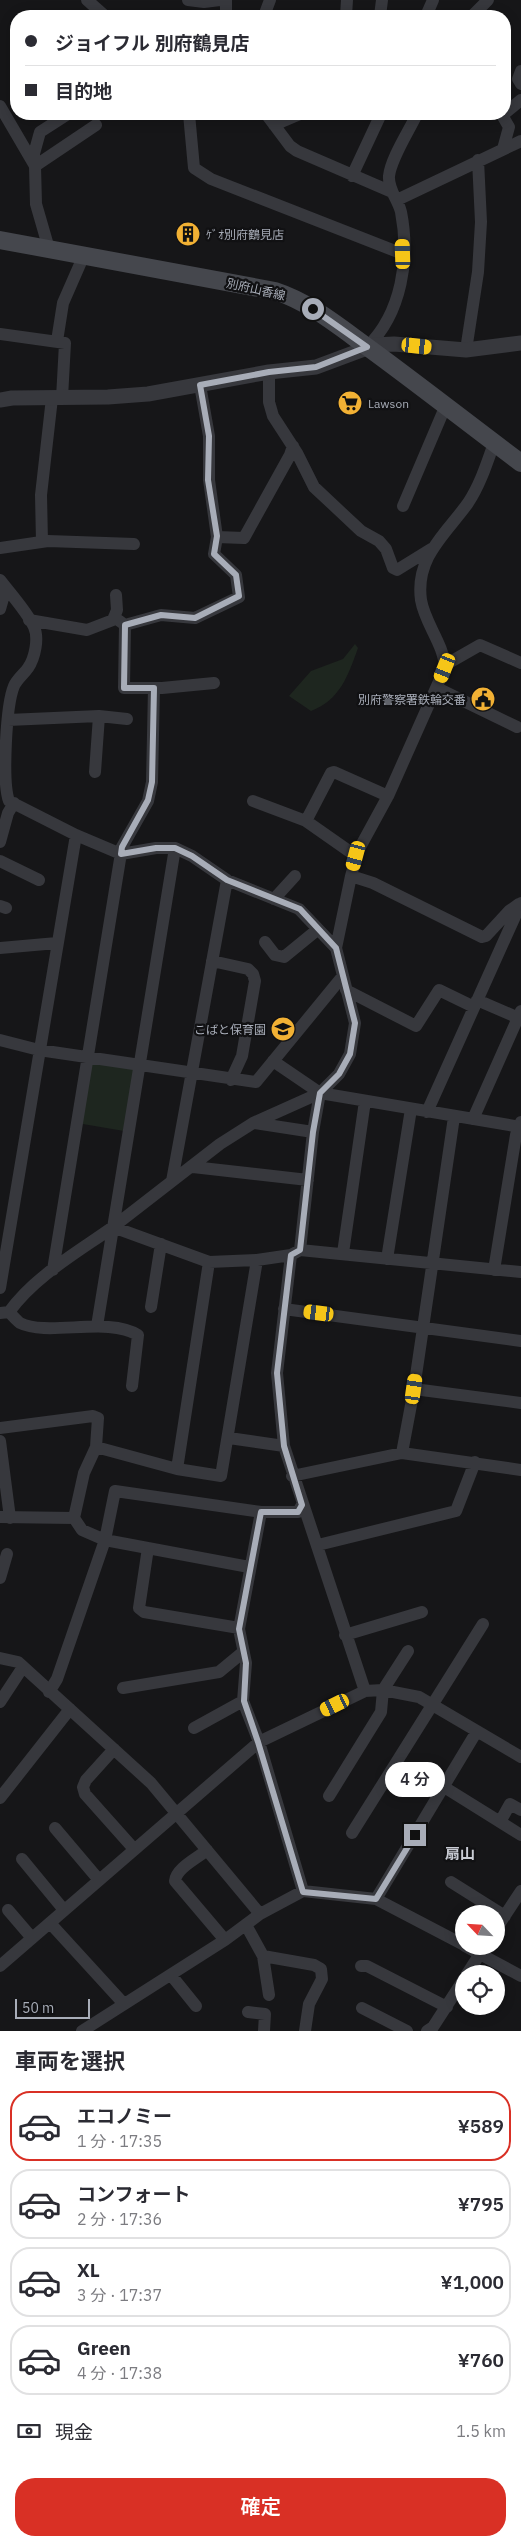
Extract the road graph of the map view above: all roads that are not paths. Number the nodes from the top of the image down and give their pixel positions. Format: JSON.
{"nodes":[{"id":1,"x":87,"y":0,"type":"edge"},
{"id":2,"x":188,"y":0,"type":"edge"},
{"id":3,"x":220,"y":0,"type":"edge"},
{"id":4,"x":488,"y":0,"type":"edge"},
{"id":5,"x":98,"y":10,"type":"edge"},
{"id":6,"x":478,"y":10,"type":"edge"},
{"id":7,"x":521,"y":100,"type":"edge"},
{"id":8,"x":0,"y":106,"type":"edge"},
{"id":9,"x":511,"y":108,"type":"edge"},
{"id":10,"x":59,"y":120,"type":"edge"},
{"id":11,"x":190,"y":120,"type":"edge"},
{"id":12,"x":270,"y":120,"type":"edge"},
{"id":13,"x":286,"y":120,"type":"edge"},
{"id":14,"x":378,"y":120,"type":"edge"},
{"id":15,"x":414,"y":120,"type":"edge"},
{"id":16,"x":505,"y":120,"type":"edge"},
{"id":17,"x":96,"y":125,"type":"dead end"},
{"id":18,"x":274,"y":125,"type":"junction"},
{"id":19,"x":521,"y":141,"type":"edge"},
{"id":20,"x":503,"y":149,"type":"junction"},
{"id":21,"x":478,"y":160,"type":"junction"},
{"id":22,"x":33,"y":163,"type":"junction"},
{"id":23,"x":352,"y":176,"type":"junction"},
{"id":24,"x":394,"y":196,"type":"junction"},
{"id":25,"x":0,"y":240,"type":"edge"},
{"id":26,"x":49,"y":249,"type":"junction"},
{"id":27,"x":403,"y":254,"type":"junction"},
{"id":28,"x":84,"y":255,"type":"junction"},
{"id":29,"x":0,"y":334,"type":"edge"},
{"id":30,"x":57,"y":341,"type":"junction"},
{"id":31,"x":521,"y":343,"type":"edge"},
{"id":32,"x":367,"y":347,"type":"junction"},
{"id":33,"x":466,"y":350,"type":"junction"},
{"id":34,"x":269,"y":377,"type":"dead end"},
{"id":35,"x":200,"y":385,"type":"junction"},
{"id":36,"x":57,"y":398,"type":"junction"},
{"id":37,"x":0,"y":400,"type":"edge"},
{"id":38,"x":446,"y":405,"type":"junction"},
{"id":39,"x":494,"y":443,"type":"junction"},
{"id":40,"x":293,"y":446,"type":"junction"},
{"id":41,"x":521,"y":463,"type":"edge"},
{"id":42,"x":404,"y":506,"type":"dead end"},
{"id":43,"x":217,"y":536,"type":"junction"},
{"id":44,"x":42,"y":542,"type":"junction"},
{"id":45,"x":134,"y":544,"type":"dead end"},
{"id":46,"x":0,"y":548,"type":"edge"},
{"id":47,"x":432,"y":548,"type":"junction"},
{"id":48,"x":3,"y":584,"type":"edge"},
{"id":49,"x":116,"y":595,"type":"dead end"},
{"id":50,"x":0,"y":609,"type":"edge"},
{"id":51,"x":29,"y":620,"type":"junction"},
{"id":52,"x":120,"y":621,"type":"junction"},
{"id":53,"x":521,"y":663,"type":"edge"},
{"id":54,"x":445,"y":665,"type":"junction"},
{"id":55,"x":214,"y":683,"type":"dead end"},
{"id":56,"x":154,"y":688,"type":"junction"},
{"id":57,"x":437,"y":688,"type":"junction"},
{"id":58,"x":6,"y":712,"type":"edge"},
{"id":59,"x":99,"y":716,"type":"junction"},
{"id":60,"x":127,"y":720,"type":"dead end"},
{"id":61,"x":517,"y":727,"type":"dead end"},
{"id":62,"x":3,"y":764,"type":"edge"},
{"id":63,"x":95,"y":772,"type":"dead end"},
{"id":64,"x":388,"y":796,"type":"junction"},
{"id":65,"x":8,"y":801,"type":"edge"},
{"id":66,"x":254,"y":801,"type":"dead end"},
{"id":67,"x":306,"y":821,"type":"junction"},
{"id":68,"x":76,"y":835,"type":"junction"},
{"id":69,"x":0,"y":842,"type":"edge"},
{"id":70,"x":175,"y":848,"type":"junction"},
{"id":71,"x":121,"y":854,"type":"junction"},
{"id":72,"x":356,"y":856,"type":"junction"},
{"id":73,"x":0,"y":861,"type":"edge"},
{"id":74,"x":295,"y":876,"type":"dead end"},
{"id":75,"x":351,"y":876,"type":"junction"},
{"id":76,"x":39,"y":880,"type":"dead end"},
{"id":77,"x":227,"y":880,"type":"junction"},
{"id":78,"x":274,"y":899,"type":"junction"},
{"id":79,"x":521,"y":903,"type":"edge"},
{"id":80,"x":317,"y":930,"type":"junction"},
{"id":81,"x":265,"y":942,"type":"dead end"},
{"id":82,"x":57,"y":943,"type":"junction"},
{"id":83,"x":0,"y":948,"type":"edge"},
{"id":84,"x":336,"y":948,"type":"junction"},
{"id":85,"x":212,"y":961,"type":"junction"},
{"id":86,"x":342,"y":977,"type":"junction"},
{"id":87,"x":346,"y":990,"type":"junction"},
{"id":88,"x":476,"y":1004,"type":"junction"},
{"id":89,"x":520,"y":1016,"type":"edge"},
{"id":90,"x":0,"y":1040,"type":"edge"},
{"id":91,"x":39,"y":1050,"type":"junction"},
{"id":92,"x":87,"y":1055,"type":"junction"},
{"id":93,"x":274,"y":1061,"type":"junction"},
{"id":94,"x":140,"y":1064,"type":"junction"},
{"id":95,"x":192,"y":1074,"type":"junction"},
{"id":96,"x":231,"y":1080,"type":"junction"},
{"id":97,"x":320,"y":1093,"type":"junction"},
{"id":98,"x":365,"y":1101,"type":"junction"},
{"id":99,"x":410,"y":1109,"type":"junction"},
{"id":100,"x":427,"y":1112,"type":"junction"},
{"id":101,"x":454,"y":1117,"type":"junction"},
{"id":102,"x":473,"y":1119,"type":"junction"},
{"id":103,"x":253,"y":1123,"type":"junction"},
{"id":104,"x":520,"y":1125,"type":"edge"},
{"id":105,"x":313,"y":1132,"type":"junction"},
{"id":106,"x":193,"y":1167,"type":"junction"},
{"id":107,"x":308,"y":1180,"type":"junction"},
{"id":108,"x":172,"y":1181,"type":"junction"},
{"id":109,"x":114,"y":1227,"type":"junction"},
{"id":110,"x":161,"y":1244,"type":"junction"},
{"id":111,"x":296,"y":1252,"type":"junction"},
{"id":112,"x":343,"y":1253,"type":"junction"},
{"id":113,"x":387,"y":1259,"type":"junction"},
{"id":114,"x":257,"y":1260,"type":"junction"},
{"id":115,"x":209,"y":1262,"type":"junction"},
{"id":116,"x":433,"y":1263,"type":"junction"},
{"id":117,"x":53,"y":1270,"type":"junction"},
{"id":118,"x":494,"y":1270,"type":"junction"},
{"id":119,"x":521,"y":1272,"type":"edge"},
{"id":120,"x":0,"y":1288,"type":"edge"},
{"id":121,"x":152,"y":1307,"type":"dead end"},
{"id":122,"x":284,"y":1309,"type":"junction"},
{"id":123,"x":4,"y":1312,"type":"edge"},
{"id":124,"x":97,"y":1326,"type":"junction"},
{"id":125,"x":423,"y":1326,"type":"junction"},
{"id":126,"x":521,"y":1341,"type":"edge"},
{"id":127,"x":132,"y":1386,"type":"dead end"},
{"id":128,"x":414,"y":1389,"type":"junction"},
{"id":129,"x":521,"y":1403,"type":"edge"},
{"id":130,"x":0,"y":1428,"type":"edge"},
{"id":131,"x":229,"y":1438,"type":"junction"},
{"id":132,"x":0,"y":1441,"type":"edge"},
{"id":133,"x":96,"y":1446,"type":"junction"},
{"id":134,"x":284,"y":1446,"type":"junction"},
{"id":135,"x":402,"y":1453,"type":"junction"},
{"id":136,"x":1,"y":1456,"type":"edge"},
{"id":137,"x":475,"y":1462,"type":"junction"},
{"id":138,"x":177,"y":1469,"type":"junction"},
{"id":139,"x":521,"y":1470,"type":"edge"},
{"id":140,"x":292,"y":1476,"type":"junction"},
{"id":141,"x":302,"y":1505,"type":"junction"},
{"id":142,"x":261,"y":1512,"type":"junction"},
{"id":143,"x":5,"y":1517,"type":"edge"},
{"id":144,"x":74,"y":1518,"type":"junction"},
{"id":145,"x":105,"y":1540,"type":"junction"},
{"id":146,"x":318,"y":1545,"type":"junction"},
{"id":147,"x":148,"y":1548,"type":"junction"},
{"id":148,"x":7,"y":1554,"type":"dead end"},
{"id":149,"x":250,"y":1567,"type":"junction"},
{"id":150,"x":0,"y":1578,"type":"edge"},
{"id":151,"x":422,"y":1612,"type":"dead end"},
{"id":152,"x":483,"y":1624,"type":"dead end"},
{"id":153,"x":239,"y":1628,"type":"junction"},
{"id":154,"x":345,"y":1635,"type":"junction"},
{"id":155,"x":408,"y":1651,"type":"dead end"},
{"id":156,"x":242,"y":1653,"type":"junction"},
{"id":157,"x":0,"y":1658,"type":"edge"},
{"id":158,"x":23,"y":1667,"type":"junction"},
{"id":159,"x":123,"y":1688,"type":"dead end"},
{"id":160,"x":383,"y":1690,"type":"junction"},
{"id":161,"x":364,"y":1691,"type":"junction"},
{"id":162,"x":49,"y":1692,"type":"junction"},
{"id":163,"x":244,"y":1701,"type":"junction"},
{"id":164,"x":0,"y":1702,"type":"edge"},
{"id":165,"x":432,"y":1706,"type":"junction"},
{"id":166,"x":70,"y":1709,"type":"junction"},
{"id":167,"x":194,"y":1728,"type":"dead end"},
{"id":168,"x":477,"y":1731,"type":"junction"},
{"id":169,"x":258,"y":1742,"type":"junction"},
{"id":170,"x":114,"y":1750,"type":"junction"},
{"id":171,"x":521,"y":1757,"type":"edge"},
{"id":172,"x":444,"y":1787,"type":"junction"},
{"id":173,"x":329,"y":1796,"type":"dead end"},
{"id":174,"x":0,"y":1798,"type":"edge"},
{"id":175,"x":521,"y":1810,"type":"edge"},
{"id":176,"x":176,"y":1812,"type":"junction"},
{"id":177,"x":500,"y":1822,"type":"junction"},
{"id":178,"x":55,"y":1828,"type":"dead end"},
{"id":179,"x":352,"y":1833,"type":"dead end"},
{"id":180,"x":521,"y":1835,"type":"edge"},
{"id":181,"x":134,"y":1849,"type":"junction"},
{"id":182,"x":207,"y":1850,"type":"junction"},
{"id":183,"x":22,"y":1859,"type":"dead end"},
{"id":184,"x":99,"y":1880,"type":"junction"},
{"id":185,"x":451,"y":1882,"type":"dead end"},
{"id":186,"x":521,"y":1891,"type":"edge"},
{"id":187,"x":303,"y":1892,"type":"junction"},
{"id":188,"x":376,"y":1899,"type":"junction"},
{"id":189,"x":488,"y":1905,"type":"edge"},
{"id":190,"x":517,"y":1906,"type":"edge"},
{"id":191,"x":8,"y":1910,"type":"dead end"},
{"id":192,"x":64,"y":1910,"type":"junction"},
{"id":193,"x":260,"y":1914,"type":"junction"},
{"id":194,"x":505,"y":1916,"type":"edge"},
{"id":195,"x":50,"y":1923,"type":"junction"},
{"id":196,"x":246,"y":1925,"type":"junction"},
{"id":197,"x":32,"y":1938,"type":"junction"},
{"id":198,"x":225,"y":1940,"type":"junction"},
{"id":199,"x":455,"y":1941,"type":"edge"},
{"id":200,"x":490,"y":1955,"type":"edge"},
{"id":201,"x":263,"y":1956,"type":"junction"},
{"id":202,"x":0,"y":1966,"type":"edge"},
{"id":203,"x":360,"y":1966,"type":"dead end"},
{"id":204,"x":170,"y":1975,"type":"junction"},
{"id":205,"x":521,"y":1976,"type":"edge"},
{"id":206,"x":455,"y":1994,"type":"edge"},
{"id":207,"x":269,"y":1995,"type":"dead end"},
{"id":208,"x":124,"y":2004,"type":"junction"},
{"id":209,"x":196,"y":2006,"type":"dead end"},
{"id":210,"x":447,"y":2006,"type":"junction"},
{"id":211,"x":362,"y":2008,"type":"dead end"},
{"id":212,"x":248,"y":2012,"type":"dead end"},
{"id":213,"x":82,"y":2031,"type":"edge"},
{"id":214,"x":264,"y":2031,"type":"edge"},
{"id":215,"x":305,"y":2031,"type":"edge"},
{"id":216,"x":407,"y":2031,"type":"edge"},
{"id":217,"x":427,"y":2031,"type":"edge"}],
"edges":[{"from":1,"to":5,"type":"street"},
{"from":2,"to":3,"type":"street"},
{"from":4,"to":6,"type":"street"},
{"from":7,"to":9,"type":"street"},
{"from":8,"to":22,"type":"street"},
{"from":10,"to":22,"type":"street"},
{"from":11,"to":27,"type":"street"},
{"from":12,"to":18,"type":"street"},
{"from":13,"to":18,"type":"street"},
{"from":14,"to":23,"type":"street"},
{"from":15,"to":24,"type":"street"},
{"from":16,"to":20,"type":"street"},
{"from":17,"to":22,"type":"street"},
{"from":18,"to":23,"type":"street"},
{"from":19,"to":20,"type":"street"},
{"from":20,"to":21,"type":"street"},
{"from":21,"to":24,"type":"street"},
{"from":21,"to":33,"type":"street"},
{"from":22,"to":26,"type":"street"},
{"from":23,"to":24,"type":"street"},
{"from":24,"to":27,"type":"street"},
{"from":25,"to":26,"type":"main road","name":"別府山香線"},
{"from":26,"to":28,"type":"main road","name":"別府山香線"},
{"from":27,"to":32,"type":"street"},
{"from":28,"to":30,"type":"street"},
{"from":28,"to":32,"type":"main road","name":"別府山香線"},
{"from":29,"to":30,"type":"street"},
{"from":30,"to":36,"type":"street"},
{"from":31,"to":33,"type":"street"},
{"from":32,"to":33,"type":"street"},
{"from":32,"to":35,"type":"street"},
{"from":32,"to":38,"type":"main road","name":"別府山香線"},
{"from":34,"to":40,"type":"street"},
{"from":35,"to":36,"type":"street"},
{"from":35,"to":43,"type":"street"},
{"from":36,"to":37,"type":"street"},
{"from":36,"to":44,"type":"street"},
{"from":38,"to":39,"type":"main road","name":"別府山香線"},
{"from":38,"to":42,"type":"street"},
{"from":39,"to":41,"type":"main road","name":"別府山香線"},
{"from":39,"to":47,"type":"street"},
{"from":40,"to":43,"type":"street"},
{"from":40,"to":47,"type":"street"},
{"from":43,"to":52,"type":"street"},
{"from":44,"to":45,"type":"street"},
{"from":44,"to":46,"type":"street"},
{"from":47,"to":54,"type":"street"},
{"from":48,"to":50,"type":"street"},
{"from":48,"to":51,"type":"street"},
{"from":49,"to":52,"type":"street"},
{"from":51,"to":52,"type":"street"},
{"from":51,"to":58,"type":"street"},
{"from":52,"to":56,"type":"street"},
{"from":53,"to":54,"type":"street"},
{"from":54,"to":57,"type":"street"},
{"from":55,"to":56,"type":"street"},
{"from":56,"to":71,"type":"street"},
{"from":57,"to":61,"type":"street"},
{"from":57,"to":64,"type":"street"},
{"from":58,"to":59,"type":"street"},
{"from":58,"to":62,"type":"street"},
{"from":59,"to":60,"type":"street"},
{"from":59,"to":63,"type":"street"},
{"from":62,"to":65,"type":"street"},
{"from":64,"to":67,"type":"street"},
{"from":64,"to":72,"type":"street"},
{"from":65,"to":68,"type":"street"},
{"from":65,"to":69,"type":"street"},
{"from":66,"to":67,"type":"street"},
{"from":67,"to":72,"type":"street"},
{"from":68,"to":71,"type":"street"},
{"from":68,"to":82,"type":"street"},
{"from":70,"to":71,"type":"street"},
{"from":70,"to":77,"type":"street"},
{"from":70,"to":94,"type":"street"},
{"from":71,"to":92,"type":"street"},
{"from":72,"to":75,"type":"street"},
{"from":73,"to":76,"type":"street"},
{"from":74,"to":78,"type":"street"},
{"from":75,"to":79,"type":"street"},
{"from":75,"to":84,"type":"street"},
{"from":77,"to":78,"type":"street"},
{"from":77,"to":85,"type":"street"},
{"from":78,"to":80,"type":"street"},
{"from":79,"to":88,"type":"street"},
{"from":80,"to":81,"type":"street"},
{"from":80,"to":84,"type":"street"},
{"from":82,"to":83,"type":"street"},
{"from":82,"to":91,"type":"street"},
{"from":84,"to":86,"type":"street"},
{"from":85,"to":95,"type":"street"},
{"from":85,"to":96,"type":"street"},
{"from":86,"to":87,"type":"street"},
{"from":86,"to":93,"type":"street"},
{"from":87,"to":88,"type":"street"},
{"from":87,"to":97,"type":"street"},
{"from":88,"to":89,"type":"street"},
{"from":88,"to":100,"type":"street"},
{"from":89,"to":102,"type":"street"},
{"from":90,"to":91,"type":"street"},
{"from":91,"to":92,"type":"street"},
{"from":91,"to":120,"type":"street"},
{"from":92,"to":94,"type":"street"},
{"from":92,"to":117,"type":"street"},
{"from":93,"to":96,"type":"street"},
{"from":93,"to":97,"type":"street"},
{"from":94,"to":95,"type":"street"},
{"from":94,"to":109,"type":"street"},
{"from":95,"to":96,"type":"street"},
{"from":95,"to":108,"type":"street"},
{"from":97,"to":98,"type":"street"},
{"from":97,"to":103,"type":"street"},
{"from":97,"to":105,"type":"street"},
{"from":98,"to":99,"type":"street"},
{"from":98,"to":112,"type":"street"},
{"from":99,"to":100,"type":"street"},
{"from":99,"to":113,"type":"street"},
{"from":100,"to":101,"type":"street"},
{"from":101,"to":102,"type":"street"},
{"from":101,"to":116,"type":"street"},
{"from":102,"to":104,"type":"street"},
{"from":103,"to":105,"type":"street"},
{"from":103,"to":106,"type":"street"},
{"from":104,"to":118,"type":"street"},
{"from":105,"to":107,"type":"street"},
{"from":106,"to":107,"type":"street"},
{"from":106,"to":108,"type":"street"},
{"from":107,"to":111,"type":"street"},
{"from":108,"to":109,"type":"street"},
{"from":109,"to":110,"type":"street"},
{"from":109,"to":117,"type":"street"},
{"from":109,"to":124,"type":"street"},
{"from":110,"to":115,"type":"street"},
{"from":110,"to":121,"type":"street"},
{"from":111,"to":112,"type":"street"},
{"from":111,"to":114,"type":"street"},
{"from":111,"to":122,"type":"street"},
{"from":112,"to":113,"type":"street"},
{"from":113,"to":116,"type":"street"},
{"from":114,"to":115,"type":"street"},
{"from":114,"to":131,"type":"street"},
{"from":115,"to":138,"type":"street"},
{"from":116,"to":118,"type":"street"},
{"from":116,"to":125,"type":"street"},
{"from":117,"to":123,"type":"street"},
{"from":118,"to":119,"type":"street"},
{"from":122,"to":125,"type":"street"},
{"from":122,"to":134,"type":"street"},
{"from":123,"to":124,"type":"street"},
{"from":124,"to":127,"type":"street"},
{"from":125,"to":126,"type":"street"},
{"from":125,"to":128,"type":"street"},
{"from":128,"to":129,"type":"street"},
{"from":128,"to":135,"type":"street"},
{"from":130,"to":133,"type":"street"},
{"from":131,"to":134,"type":"street"},
{"from":131,"to":138,"type":"street"},
{"from":132,"to":136,"type":"street"},
{"from":133,"to":138,"type":"street"},
{"from":133,"to":144,"type":"street"},
{"from":134,"to":140,"type":"street"},
{"from":135,"to":137,"type":"street"},
{"from":135,"to":140,"type":"street"},
{"from":136,"to":143,"type":"street"},
{"from":137,"to":139,"type":"street"},
{"from":137,"to":146,"type":"street"},
{"from":140,"to":141,"type":"street"},
{"from":141,"to":142,"type":"street"},
{"from":141,"to":146,"type":"street"},
{"from":142,"to":145,"type":"street"},
{"from":142,"to":149,"type":"street"},
{"from":143,"to":144,"type":"street"},
{"from":144,"to":145,"type":"street"},
{"from":145,"to":147,"type":"street"},
{"from":145,"to":162,"type":"street"},
{"from":146,"to":154,"type":"street"},
{"from":147,"to":149,"type":"street"},
{"from":147,"to":153,"type":"street"},
{"from":148,"to":150,"type":"street"},
{"from":149,"to":153,"type":"street"},
{"from":151,"to":154,"type":"street"},
{"from":152,"to":165,"type":"street"},
{"from":153,"to":156,"type":"street"},
{"from":154,"to":161,"type":"street"},
{"from":155,"to":160,"type":"street"},
{"from":156,"to":159,"type":"street"},
{"from":156,"to":163,"type":"street"},
{"from":157,"to":158,"type":"street"},
{"from":158,"to":162,"type":"street"},
{"from":158,"to":164,"type":"street"},
{"from":160,"to":161,"type":"street"},
{"from":160,"to":165,"type":"street"},
{"from":160,"to":173,"type":"street"},
{"from":161,"to":169,"type":"street"},
{"from":162,"to":166,"type":"street"},
{"from":163,"to":167,"type":"street"},
{"from":163,"to":169,"type":"street"},
{"from":165,"to":168,"type":"street"},
{"from":165,"to":179,"type":"street"},
{"from":166,"to":170,"type":"street"},
{"from":166,"to":174,"type":"street"},
{"from":168,"to":171,"type":"street"},
{"from":168,"to":172,"type":"street"},
{"from":169,"to":176,"type":"street"},
{"from":169,"to":187,"type":"street"},
{"from":170,"to":176,"type":"street"},
{"from":170,"to":181,"type":"street"},
{"from":172,"to":177,"type":"street"},
{"from":172,"to":188,"type":"street"},
{"from":175,"to":177,"type":"street"},
{"from":176,"to":181,"type":"street"},
{"from":176,"to":182,"type":"street"},
{"from":177,"to":180,"type":"street"},
{"from":178,"to":184,"type":"street"},
{"from":181,"to":184,"type":"street"},
{"from":182,"to":193,"type":"street"},
{"from":182,"to":198,"type":"street"},
{"from":183,"to":192,"type":"street"},
{"from":184,"to":192,"type":"street"},
{"from":185,"to":189,"type":"street"},
{"from":186,"to":190,"type":"street"},
{"from":187,"to":188,"type":"street"},
{"from":187,"to":193,"type":"street"},
{"from":188,"to":199,"type":"street"},
{"from":190,"to":194,"type":"street"},
{"from":191,"to":197,"type":"street"},
{"from":192,"to":195,"type":"street"},
{"from":193,"to":196,"type":"street"},
{"from":195,"to":197,"type":"street"},
{"from":195,"to":208,"type":"street"},
{"from":196,"to":198,"type":"street"},
{"from":196,"to":201,"type":"street"},
{"from":197,"to":202,"type":"street"},
{"from":198,"to":204,"type":"street"},
{"from":200,"to":205,"type":"street"},
{"from":201,"to":207,"type":"street"},
{"from":201,"to":215,"type":"street"},
{"from":203,"to":210,"type":"street"},
{"from":204,"to":208,"type":"street"},
{"from":204,"to":209,"type":"street"},
{"from":206,"to":210,"type":"street"},
{"from":208,"to":213,"type":"street"},
{"from":210,"to":217,"type":"street"},
{"from":211,"to":216,"type":"street"},
{"from":212,"to":214,"type":"street"}]}
